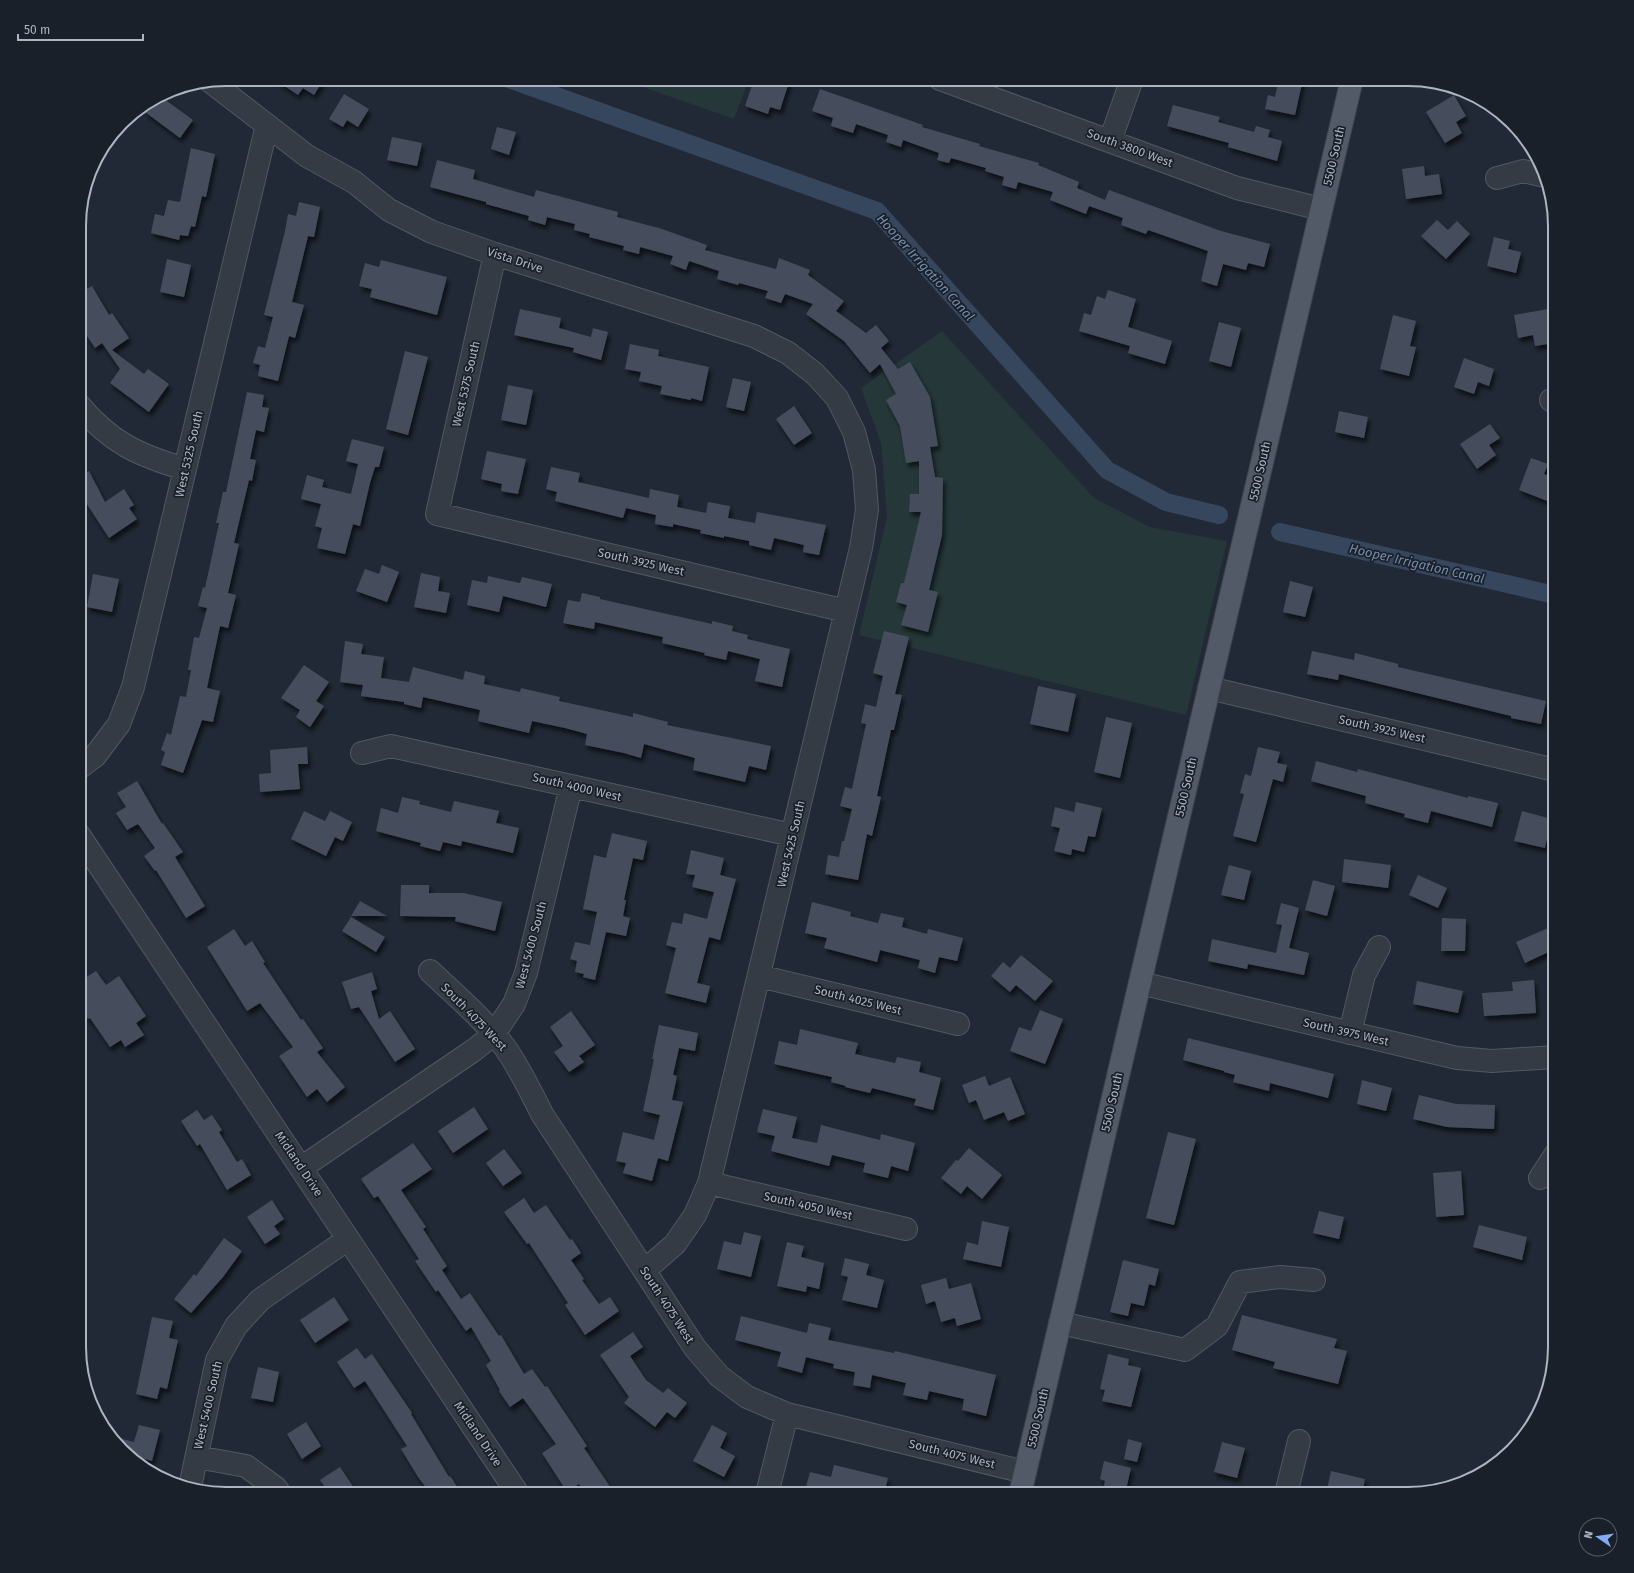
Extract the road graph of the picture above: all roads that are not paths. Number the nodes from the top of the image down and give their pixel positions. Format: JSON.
{"nodes":[{"id":1,"x":959,"y":86,"type":"edge"},
{"id":2,"x":1130,"y":86,"type":"edge"},
{"id":3,"x":1350,"y":86,"type":"edge"},
{"id":4,"x":217,"y":87,"type":"edge"},
{"id":5,"x":267,"y":125,"type":"junction"},
{"id":6,"x":1110,"y":141,"type":"junction"},
{"id":7,"x":1538,"y":174,"type":"edge"},
{"id":8,"x":1497,"y":178,"type":"dead end"},
{"id":9,"x":1321,"y":209,"type":"junction"},
{"id":10,"x":495,"y":254,"type":"junction"},
{"id":11,"x":837,"y":398,"type":"joint"},
{"id":12,"x":86,"y":413,"type":"edge"},
{"id":13,"x":185,"y":469,"type":"junction"},
{"id":14,"x":437,"y":514,"type":"joint"},
{"id":15,"x":846,"y":611,"type":"junction"},
{"id":16,"x":1209,"y":688,"type":"junction"},
{"id":17,"x":362,"y":753,"type":"dead end"},
{"id":18,"x":86,"y":763,"type":"edge"},
{"id":19,"x":1548,"y":768,"type":"edge"},
{"id":20,"x":572,"y":786,"type":"junction"},
{"id":21,"x":792,"y":836,"type":"junction"},
{"id":22,"x":86,"y":846,"type":"edge"},
{"id":23,"x":1379,"y":947,"type":"dead end"},
{"id":24,"x":430,"y":971,"type":"dead end"},
{"id":25,"x":759,"y":976,"type":"junction"},
{"id":26,"x":1140,"y":983,"type":"junction"},
{"id":27,"x":958,"y":1024,"type":"dead end"},
{"id":28,"x":1350,"y":1033,"type":"junction"},
{"id":29,"x":494,"y":1034,"type":"junction"},
{"id":30,"x":1548,"y":1057,"type":"edge"},
{"id":31,"x":1548,"y":1166,"type":"edge"},
{"id":32,"x":301,"y":1168,"type":"junction"},
{"id":33,"x":1540,"y":1178,"type":"dead end"},
{"id":34,"x":709,"y":1183,"type":"junction"},
{"id":35,"x":906,"y":1229,"type":"dead end"},
{"id":36,"x":348,"y":1239,"type":"junction"},
{"id":37,"x":645,"y":1270,"type":"junction"},
{"id":38,"x":1314,"y":1280,"type":"dead end"},
{"id":39,"x":1060,"y":1323,"type":"junction"},
{"id":40,"x":787,"y":1414,"type":"junction"},
{"id":41,"x":1299,"y":1441,"type":"dead end"},
{"id":42,"x":196,"y":1457,"type":"junction"},
{"id":43,"x":1026,"y":1472,"type":"junction"},
{"id":44,"x":191,"y":1482,"type":"edge"},
{"id":45,"x":275,"y":1487,"type":"edge"},
{"id":46,"x":513,"y":1487,"type":"edge"},
{"id":47,"x":769,"y":1487,"type":"edge"},
{"id":48,"x":1022,"y":1487,"type":"edge"},
{"id":49,"x":1288,"y":1487,"type":"edge"}],
"edges":[{"from":1,"to":6,"type":"street","name":"South 3800 West"},
{"from":2,"to":6,"type":"street"},
{"from":3,"to":9,"type":"main road","name":"5500 South"},
{"from":4,"to":5,"type":"street","name":"Vista Drive"},
{"from":5,"to":10,"type":"street","name":"Vista Drive"},
{"from":5,"to":13,"type":"street","name":"West 5325 South"},
{"from":6,"to":9,"type":"street","name":"South 3800 West"},
{"from":7,"to":8,"type":"street"},
{"from":9,"to":16,"type":"main road","name":"5500 South"},
{"from":10,"to":11,"type":"street","name":"Vista Drive"},
{"from":10,"to":14,"type":"street","name":"West 5375 South"},
{"from":11,"to":15,"type":"street","name":"West 5425 South"},
{"from":12,"to":13,"type":"street"},
{"from":13,"to":18,"type":"street","name":"West 5325 South"},
{"from":14,"to":15,"type":"street","name":"South 3925 West"},
{"from":15,"to":21,"type":"street","name":"West 5425 South"},
{"from":16,"to":19,"type":"street","name":"South 3925 West"},
{"from":16,"to":26,"type":"main road","name":"5500 South"},
{"from":17,"to":20,"type":"street","name":"South 4000 West"},
{"from":20,"to":21,"type":"street","name":"South 4000 West"},
{"from":20,"to":29,"type":"street","name":"West 5400 South"},
{"from":21,"to":25,"type":"street","name":"West 5425 South"},
{"from":22,"to":32,"type":"street","name":"Midland Drive"},
{"from":23,"to":28,"type":"street"},
{"from":24,"to":29,"type":"street","name":"South 4075 West"},
{"from":25,"to":27,"type":"street","name":"South 4025 West"},
{"from":25,"to":34,"type":"street","name":"West 5425 South"},
{"from":26,"to":28,"type":"street","name":"South 3975 West"},
{"from":26,"to":39,"type":"main road","name":"5500 South"},
{"from":28,"to":30,"type":"street","name":"South 3975 West"},
{"from":29,"to":32,"type":"street","name":"West 5400 South"},
{"from":29,"to":37,"type":"street","name":"South 4075 West"},
{"from":31,"to":33,"type":"street"},
{"from":32,"to":36,"type":"street","name":"Midland Drive"},
{"from":34,"to":35,"type":"street","name":"South 4050 West"},
{"from":34,"to":37,"type":"street","name":"West 5425 South"},
{"from":36,"to":42,"type":"street","name":"West 5400 South"},
{"from":36,"to":46,"type":"street","name":"Midland Drive"},
{"from":37,"to":40,"type":"street","name":"South 4075 West"},
{"from":38,"to":39,"type":"street"},
{"from":39,"to":43,"type":"main road","name":"5500 South"},
{"from":40,"to":43,"type":"street","name":"South 4075 West"},
{"from":40,"to":47,"type":"street"},
{"from":41,"to":49,"type":"street"},
{"from":42,"to":44,"type":"street","name":"West 5400 South"},
{"from":42,"to":45,"type":"street"},
{"from":43,"to":48,"type":"main road","name":"5500 South"}]}
